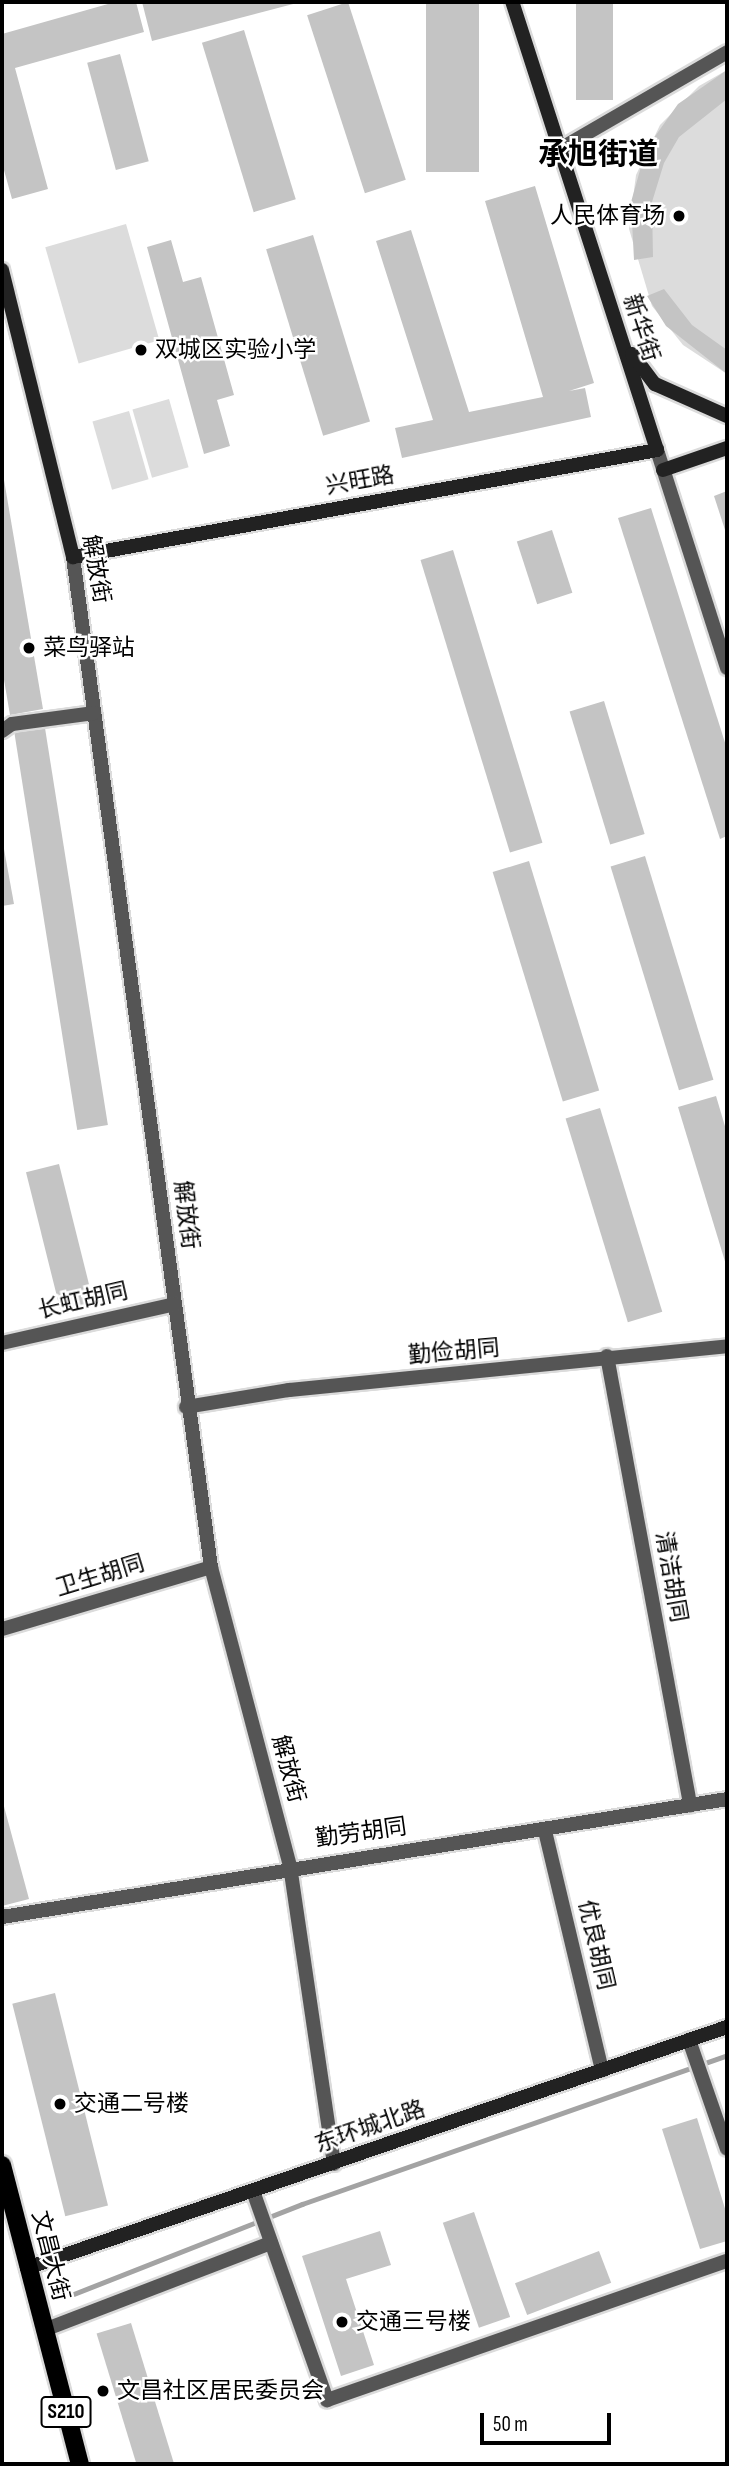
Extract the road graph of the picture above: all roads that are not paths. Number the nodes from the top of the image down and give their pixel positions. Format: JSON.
{"nodes":[{"id":1,"x":512,"y":2,"type":"edge"},
{"id":2,"x":727,"y":52,"type":"edge"},
{"id":3,"x":560,"y":149,"type":"junction"},
{"id":4,"x":2,"y":270,"type":"edge"},
{"id":5,"x":619,"y":334,"type":"junction"},
{"id":6,"x":727,"y":416,"type":"edge"},
{"id":7,"x":727,"y":449,"type":"edge"},
{"id":8,"x":657,"y":450,"type":"junction"},
{"id":9,"x":663,"y":470,"type":"junction"},
{"id":10,"x":73,"y":557,"type":"junction"},
{"id":11,"x":727,"y":668,"type":"edge"},
{"id":12,"x":94,"y":713,"type":"junction"},
{"id":13,"x":2,"y":731,"type":"edge"},
{"id":14,"x":175,"y":1304,"type":"junction"},
{"id":15,"x":2,"y":1343,"type":"edge"},
{"id":16,"x":727,"y":1346,"type":"edge"},
{"id":17,"x":607,"y":1356,"type":"junction"},
{"id":18,"x":186,"y":1407,"type":"junction"},
{"id":19,"x":211,"y":1567,"type":"junction"},
{"id":20,"x":2,"y":1629,"type":"edge"},
{"id":21,"x":727,"y":1799,"type":"edge"},
{"id":22,"x":690,"y":1805,"type":"junction"},
{"id":23,"x":545,"y":1831,"type":"junction"},
{"id":24,"x":290,"y":1866,"type":"junction"},
{"id":25,"x":2,"y":1917,"type":"edge"},
{"id":26,"x":727,"y":2027,"type":"edge"},
{"id":27,"x":689,"y":2040,"type":"junction"},
{"id":28,"x":602,"y":2070,"type":"junction"},
{"id":29,"x":727,"y":2149,"type":"edge"},
{"id":30,"x":334,"y":2164,"type":"junction"},
{"id":31,"x":3,"y":2173,"type":"edge"},
{"id":32,"x":253,"y":2191,"type":"junction"},
{"id":33,"x":271,"y":2243,"type":"junction"},
{"id":34,"x":727,"y":2262,"type":"edge"},
{"id":35,"x":27,"y":2268,"type":"junction"},
{"id":36,"x":43,"y":2328,"type":"junction"},
{"id":37,"x":80,"y":2464,"type":"edge"}],
"edges":[{"from":1,"to":3,"type":"street","name":"新华街"},
{"from":2,"to":3,"type":"street"},
{"from":3,"to":5,"type":"street","name":"新华街"},
{"from":4,"to":10,"type":"street","name":"解放街"},
{"from":5,"to":6,"type":"street"},
{"from":5,"to":8,"type":"street","name":"新华街"},
{"from":7,"to":9,"type":"street"},
{"from":8,"to":9,"type":"street","name":"新华街"},
{"from":8,"to":10,"type":"street","name":"兴旺路"},
{"from":9,"to":11,"type":"street","name":"新华街"},
{"from":10,"to":12,"type":"street","name":"解放街"},
{"from":12,"to":13,"type":"street"},
{"from":12,"to":14,"type":"street","name":"解放街"},
{"from":14,"to":15,"type":"street","name":"长虹胡同"},
{"from":14,"to":18,"type":"street","name":"解放街"},
{"from":16,"to":17,"type":"street","name":"勤俭胡同"},
{"from":17,"to":18,"type":"street","name":"勤俭胡同"},
{"from":17,"to":22,"type":"street","name":"清洁胡同"},
{"from":18,"to":19,"type":"street","name":"解放街"},
{"from":19,"to":20,"type":"street","name":"卫生胡同"},
{"from":19,"to":24,"type":"street","name":"解放街"},
{"from":21,"to":22,"type":"street","name":"勤劳胡同"},
{"from":22,"to":23,"type":"street","name":"勤劳胡同"},
{"from":23,"to":24,"type":"street","name":"勤劳胡同"},
{"from":23,"to":28,"type":"street","name":"优良胡同"},
{"from":24,"to":25,"type":"street","name":"勤劳胡同"},
{"from":24,"to":30,"type":"street","name":"解放街"},
{"from":26,"to":27,"type":"street","name":"东环城北路"},
{"from":27,"to":28,"type":"street","name":"东环城北路"},
{"from":27,"to":29,"type":"street"},
{"from":28,"to":30,"type":"street","name":"东环城北路"},
{"from":30,"to":32,"type":"street","name":"东环城北路"},
{"from":31,"to":35,"type":"main road","name":"文昌大街","number":"S210"},
{"from":32,"to":33,"type":"street"},
{"from":32,"to":35,"type":"street","name":"东环城北路"},
{"from":33,"to":34,"type":"street"},
{"from":33,"to":36,"type":"street"},
{"from":35,"to":36,"type":"main road","name":"文昌大街","number":"S210"},
{"from":36,"to":37,"type":"main road","name":"文昌大街","number":"S210"}]}
